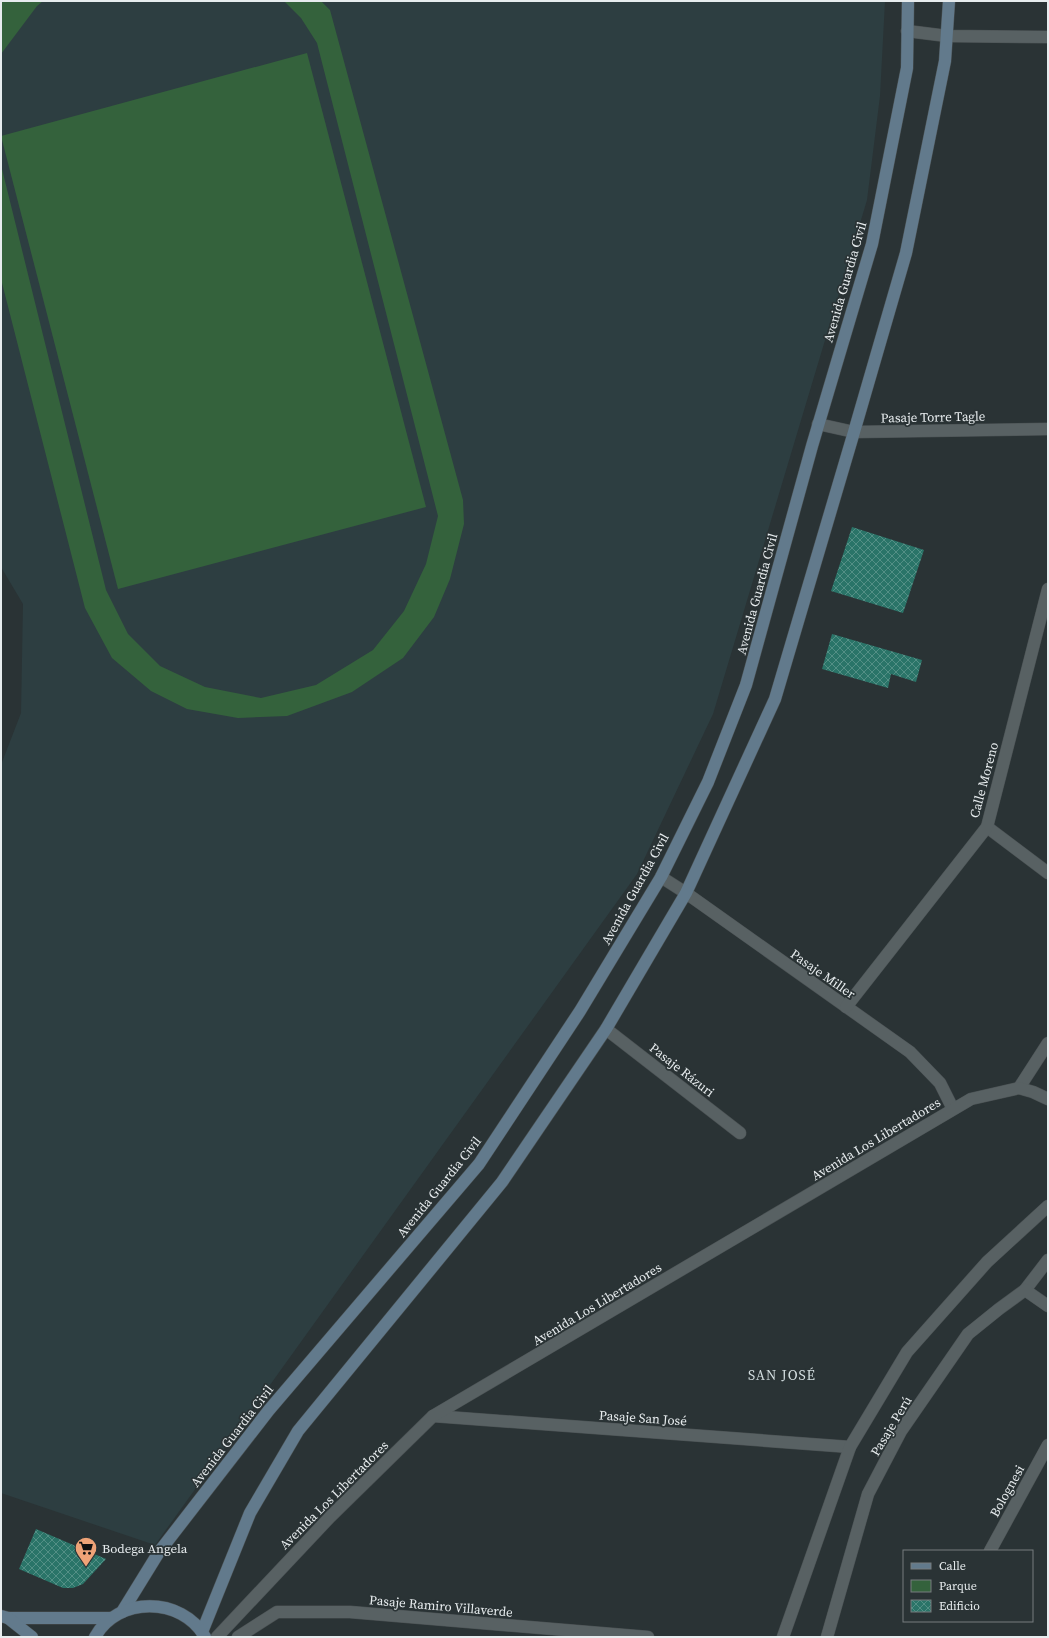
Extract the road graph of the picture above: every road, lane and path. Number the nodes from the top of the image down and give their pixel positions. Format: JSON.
{"nodes":[{"id":1,"x":908,"y":1,"type":"edge"},
{"id":2,"x":949,"y":1,"type":"edge"},
{"id":3,"x":907,"y":32,"type":"junction"},
{"id":4,"x":946,"y":36,"type":"junction"},
{"id":5,"x":1048,"y":37,"type":"edge"},
{"id":6,"x":818,"y":424,"type":"junction"},
{"id":7,"x":1048,"y":429,"type":"edge"},
{"id":8,"x":854,"y":432,"type":"junction"},
{"id":9,"x":1048,"y":589,"type":"edge"},
{"id":10,"x":987,"y":827,"type":"junction"},
{"id":11,"x":1048,"y":873,"type":"edge"},
{"id":12,"x":661,"y":877,"type":"junction"},
{"id":13,"x":686,"y":893,"type":"junction"},
{"id":14,"x":846,"y":1007,"type":"junction"},
{"id":15,"x":606,"y":1029,"type":"junction"},
{"id":16,"x":1048,"y":1043,"type":"edge"},
{"id":17,"x":1019,"y":1088,"type":"junction"},
{"id":18,"x":1048,"y":1099,"type":"edge"},
{"id":19,"x":953,"y":1109,"type":"junction"},
{"id":20,"x":740,"y":1133,"type":"dead end"},
{"id":21,"x":1048,"y":1206,"type":"edge"},
{"id":22,"x":1048,"y":1260,"type":"edge"},
{"id":23,"x":1025,"y":1290,"type":"junction"},
{"id":24,"x":1048,"y":1306,"type":"edge"},
{"id":25,"x":433,"y":1416,"type":"junction"},
{"id":26,"x":1048,"y":1445,"type":"edge"},
{"id":27,"x":850,"y":1447,"type":"junction"},
{"id":28,"x":991,"y":1550,"type":"edge"},
{"id":29,"x":122,"y":1612,"type":"junction"},
{"id":30,"x":5,"y":1617,"type":"edge"},
{"id":31,"x":111,"y":1618,"type":"junction"},
{"id":32,"x":203,"y":1635,"type":"edge"},
{"id":33,"x":32,"y":1637,"type":"edge"},
{"id":34,"x":95,"y":1637,"type":"edge"},
{"id":35,"x":217,"y":1637,"type":"edge"},
{"id":36,"x":238,"y":1637,"type":"edge"},
{"id":37,"x":648,"y":1637,"type":"edge"},
{"id":38,"x":782,"y":1637,"type":"edge"},
{"id":39,"x":827,"y":1637,"type":"edge"}],
"edges":[{"from":1,"to":3,"type":"street","name":"Avenida Guardia Civil"},
{"from":2,"to":4,"type":"street"},
{"from":3,"to":4,"type":"street"},
{"from":3,"to":6,"type":"street","name":"Avenida Guardia Civil"},
{"from":4,"to":5,"type":"street"},
{"from":4,"to":8,"type":"street"},
{"from":6,"to":8,"type":"street","name":"Pasaje Torre Tagle"},
{"from":6,"to":12,"type":"street","name":"Avenida Guardia Civil"},
{"from":7,"to":8,"type":"street","name":"Pasaje Torre Tagle"},
{"from":8,"to":13,"type":"street"},
{"from":9,"to":10,"type":"street","name":"Calle Moreno"},
{"from":10,"to":11,"type":"street"},
{"from":10,"to":14,"type":"street","name":"Calle Moreno"},
{"from":12,"to":13,"type":"street","name":"Pasaje Miller"},
{"from":12,"to":29,"type":"street","name":"Avenida Guardia Civil"},
{"from":13,"to":14,"type":"street","name":"Pasaje Miller"},
{"from":13,"to":15,"type":"street"},
{"from":14,"to":19,"type":"street","name":"Pasaje Miller"},
{"from":15,"to":20,"type":"street","name":"Pasaje Rázuri"},
{"from":15,"to":32,"type":"street"},
{"from":16,"to":17,"type":"street"},
{"from":17,"to":18,"type":"street"},
{"from":17,"to":19,"type":"street","name":"Avenida Los Libertadores"},
{"from":19,"to":25,"type":"street","name":"Avenida Los Libertadores"},
{"from":21,"to":27,"type":"street"},
{"from":22,"to":23,"type":"street","name":"Pasaje Perú"},
{"from":23,"to":24,"type":"street"},
{"from":23,"to":39,"type":"street","name":"Pasaje Perú"},
{"from":25,"to":27,"type":"street","name":"Pasaje San José"},
{"from":25,"to":35,"type":"street","name":"Avenida Los Libertadores"},
{"from":26,"to":28,"type":"street","name":"Bolognesi"},
{"from":27,"to":38,"type":"street"},
{"from":29,"to":31,"type":"street"},
{"from":29,"to":32,"type":"street"},
{"from":30,"to":31,"type":"street"},
{"from":30,"to":33,"type":"street"},
{"from":31,"to":34,"type":"street"},
{"from":36,"to":37,"type":"street","name":"Pasaje Ramiro Villaverde"}]}
